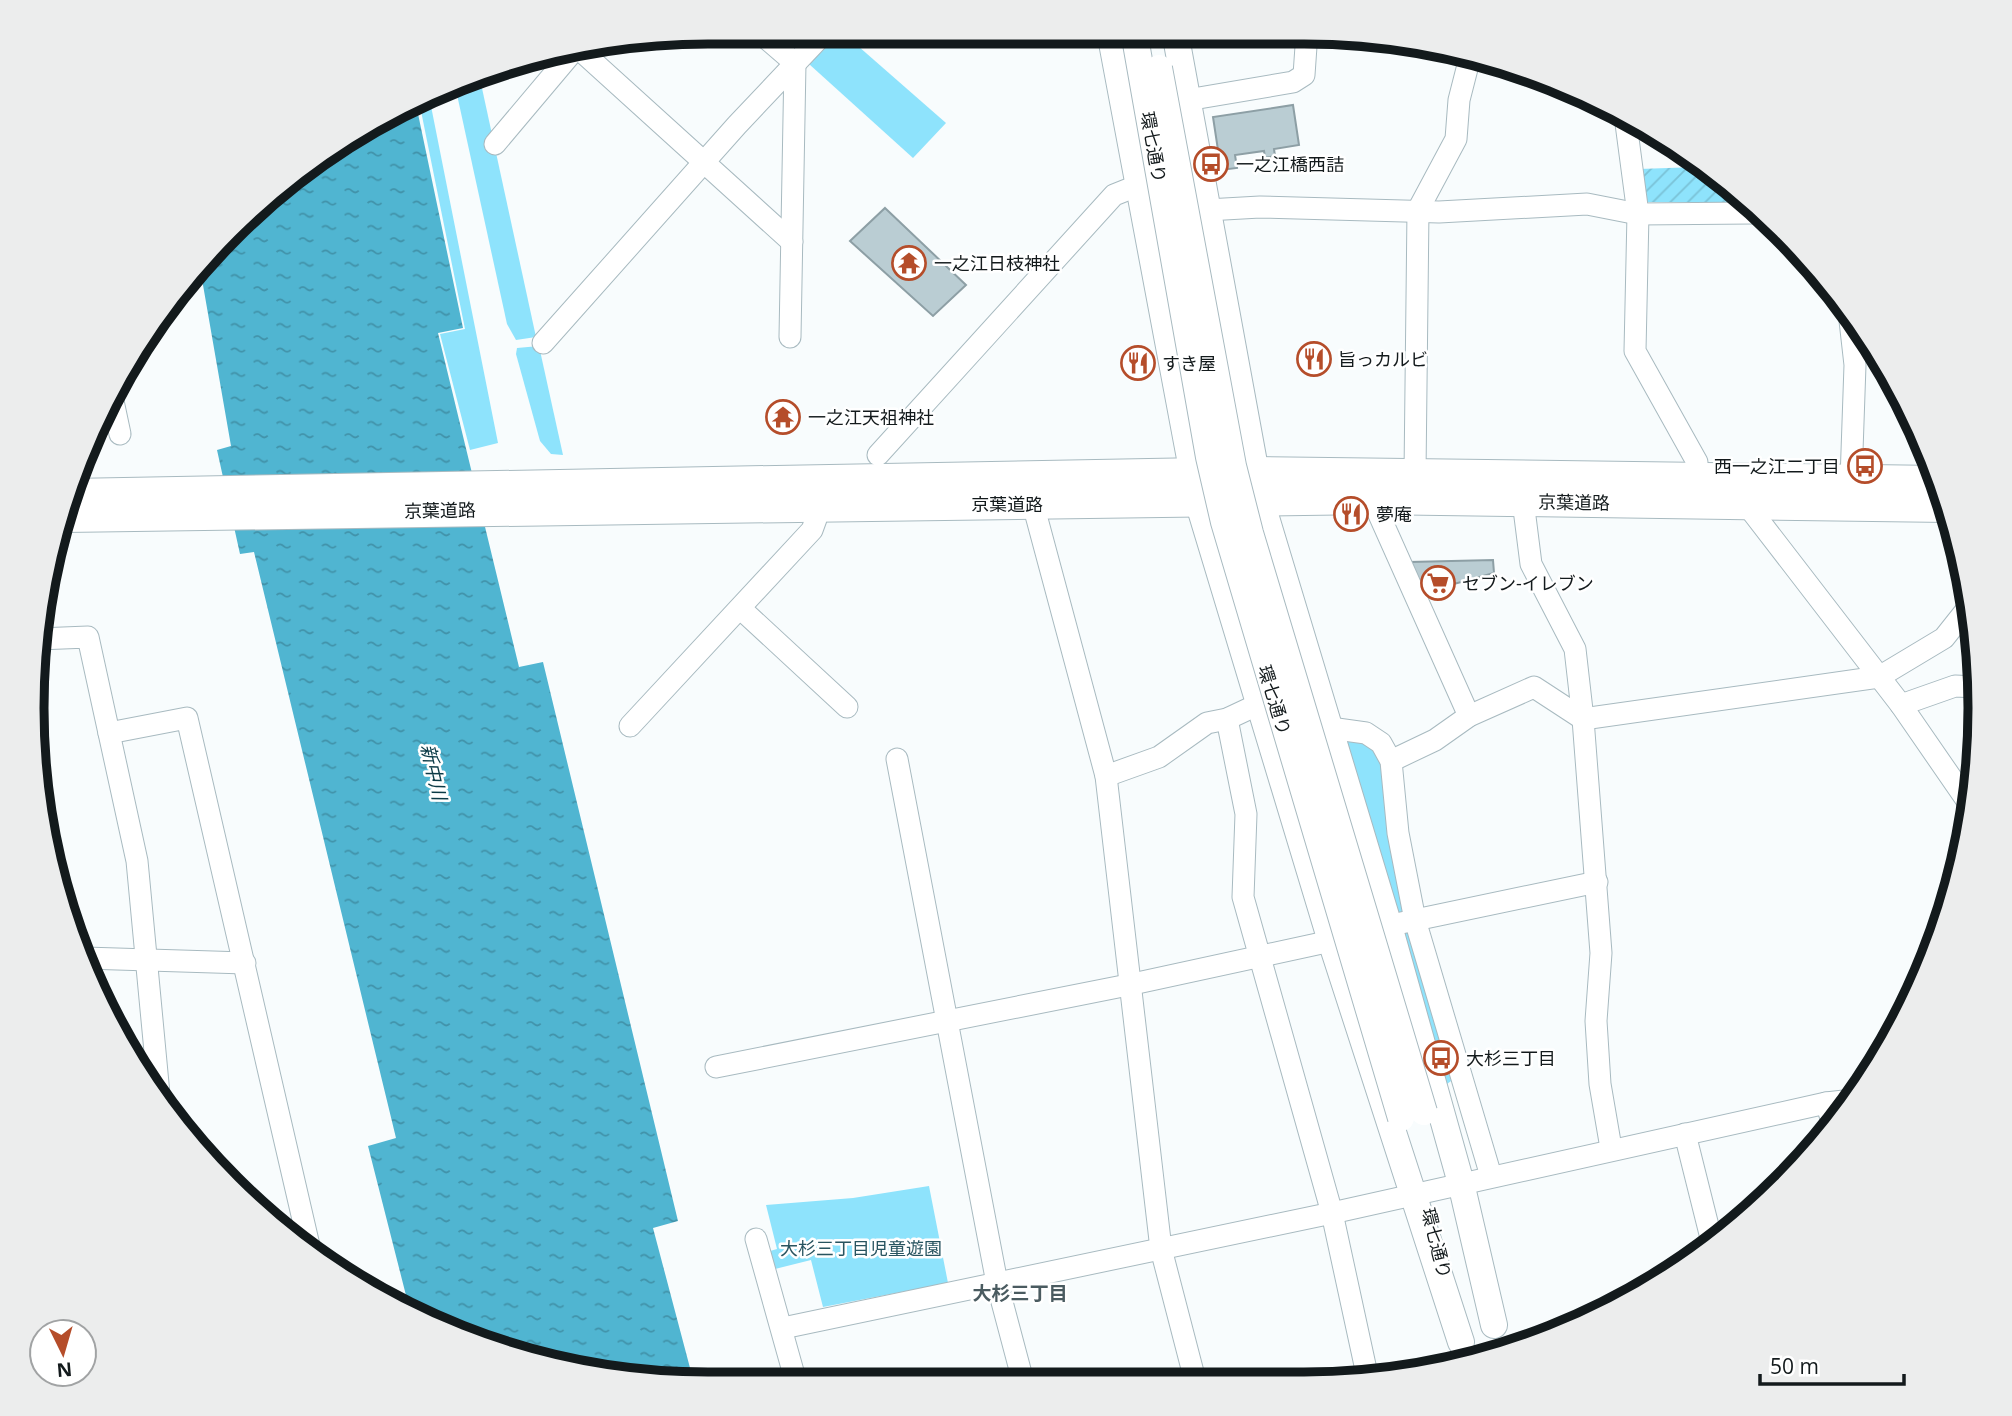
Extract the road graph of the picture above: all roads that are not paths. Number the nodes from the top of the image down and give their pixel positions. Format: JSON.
{"nodes":[{"id":1,"x":773,"y":44,"type":"edge"},
{"id":2,"x":813,"y":44,"type":"edge"},
{"id":3,"x":1112,"y":44,"type":"edge"},
{"id":4,"x":1135,"y":44,"type":"edge"},
{"id":5,"x":1154,"y":44,"type":"edge"},
{"id":6,"x":1177,"y":44,"type":"edge"},
{"id":7,"x":1306,"y":44,"type":"edge"},
{"id":8,"x":585,"y":56,"type":"edge"},
{"id":9,"x":568,"y":59,"type":"edge"},
{"id":10,"x":795,"y":63,"type":"junction"},
{"id":11,"x":1468,"y":64,"type":"edge"},
{"id":12,"x":1187,"y":100,"type":"junction"},
{"id":13,"x":1627,"y":128,"type":"edge"},
{"id":14,"x":495,"y":144,"type":"dead end"},
{"id":15,"x":703,"y":162,"type":"junction"},
{"id":16,"x":1139,"y":185,"type":"junction"},
{"id":17,"x":1207,"y":210,"type":"junction"},
{"id":18,"x":1418,"y":210,"type":"junction"},
{"id":19,"x":1746,"y":213,"type":"edge"},
{"id":20,"x":1638,"y":214,"type":"junction"},
{"id":21,"x":792,"y":242,"type":"junction"},
{"id":22,"x":1851,"y":332,"type":"edge"},
{"id":23,"x":790,"y":337,"type":"dead end"},
{"id":24,"x":543,"y":343,"type":"dead end"},
{"id":25,"x":115,"y":409,"type":"edge"},
{"id":26,"x":120,"y":434,"type":"dead end"},
{"id":27,"x":878,"y":455,"type":"dead end"},
{"id":28,"x":1415,"y":474,"type":"junction"},
{"id":29,"x":1696,"y":478,"type":"junction"},
{"id":30,"x":1852,"y":480,"type":"junction"},
{"id":31,"x":1928,"y":481,"type":"edge"},
{"id":32,"x":1258,"y":486,"type":"junction"},
{"id":33,"x":1195,"y":488,"type":"junction"},
{"id":34,"x":79,"y":495,"type":"edge"},
{"id":35,"x":543,"y":498,"type":"junction"},
{"id":36,"x":1372,"y":499,"type":"junction"},
{"id":37,"x":1522,"y":501,"type":"junction"},
{"id":38,"x":183,"y":504,"type":"junction"},
{"id":39,"x":1033,"y":504,"type":"junction"},
{"id":40,"x":1747,"y":505,"type":"junction"},
{"id":41,"x":814,"y":506,"type":"junction"},
{"id":42,"x":1937,"y":507,"type":"edge"},
{"id":43,"x":72,"y":516,"type":"edge"},
{"id":44,"x":741,"y":609,"type":"junction"},
{"id":45,"x":1962,"y":615,"type":"edge"},
{"id":46,"x":47,"y":639,"type":"edge"},
{"id":47,"x":1879,"y":677,"type":"junction"},
{"id":48,"x":1968,"y":687,"type":"edge"},
{"id":49,"x":1259,"y":704,"type":"junction"},
{"id":50,"x":1901,"y":705,"type":"junction"},
{"id":51,"x":847,"y":707,"type":"dead end"},
{"id":52,"x":1469,"y":716,"type":"junction"},
{"id":53,"x":1227,"y":719,"type":"junction"},
{"id":54,"x":1583,"y":719,"type":"junction"},
{"id":55,"x":630,"y":726,"type":"dead end"},
{"id":56,"x":1330,"y":728,"type":"junction"},
{"id":57,"x":109,"y":733,"type":"junction"},
{"id":58,"x":897,"y":759,"type":"dead end"},
{"id":59,"x":1391,"y":761,"type":"junction"},
{"id":60,"x":1106,"y":776,"type":"junction"},
{"id":61,"x":1963,"y":795,"type":"edge"},
{"id":62,"x":1597,"y":882,"type":"junction"},
{"id":63,"x":1415,"y":920,"type":"junction"},
{"id":64,"x":1389,"y":926,"type":"junction"},
{"id":65,"x":1331,"y":941,"type":"junction"},
{"id":66,"x":93,"y":958,"type":"edge"},
{"id":67,"x":1261,"y":958,"type":"junction"},
{"id":68,"x":146,"y":959,"type":"junction"},
{"id":69,"x":245,"y":963,"type":"junction"},
{"id":70,"x":1128,"y":985,"type":"junction"},
{"id":71,"x":946,"y":1021,"type":"junction"},
{"id":72,"x":716,"y":1067,"type":"dead end"},
{"id":73,"x":158,"y":1079,"type":"edge"},
{"id":74,"x":1839,"y":1101,"type":"edge"},
{"id":75,"x":1826,"y":1102,"type":"junction"},
{"id":76,"x":1830,"y":1114,"type":"edge"},
{"id":77,"x":1413,"y":1115,"type":"junction"},
{"id":78,"x":1685,"y":1134,"type":"junction"},
{"id":79,"x":1611,"y":1148,"type":"junction"},
{"id":80,"x":1491,"y":1176,"type":"junction"},
{"id":81,"x":1436,"y":1189,"type":"junction"},
{"id":82,"x":1332,"y":1213,"type":"junction"},
{"id":83,"x":1710,"y":1233,"type":"edge"},
{"id":84,"x":307,"y":1237,"type":"edge"},
{"id":85,"x":756,"y":1239,"type":"dead end"},
{"id":86,"x":1161,"y":1249,"type":"junction"},
{"id":87,"x":997,"y":1283,"type":"junction"},
{"id":88,"x":783,"y":1328,"type":"junction"},
{"id":89,"x":1497,"y":1336,"type":"edge"},
{"id":90,"x":1463,"y":1349,"type":"edge"},
{"id":91,"x":1366,"y":1369,"type":"edge"},
{"id":92,"x":794,"y":1372,"type":"edge"},
{"id":93,"x":1021,"y":1372,"type":"edge"},
{"id":94,"x":1193,"y":1372,"type":"edge"}],
"edges":[{"from":1,"to":10,"type":"street"},
{"from":2,"to":10,"type":"street"},
{"from":3,"to":16,"type":"main road"},
{"from":4,"to":77,"type":"main road","name":"環七通り","bridge":true},
{"from":5,"to":77,"type":"main road","name":"環七通り","bridge":true},
{"from":6,"to":12,"type":"main road"},
{"from":7,"to":12,"type":"street"},
{"from":8,"to":15,"type":"street"},
{"from":9,"to":14,"type":"street"},
{"from":10,"to":15,"type":"street"},
{"from":10,"to":21,"type":"street"},
{"from":11,"to":18,"type":"street"},
{"from":12,"to":17,"type":"main road"},
{"from":13,"to":20,"type":"street"},
{"from":15,"to":21,"type":"street"},
{"from":15,"to":24,"type":"street"},
{"from":16,"to":27,"type":"street"},
{"from":16,"to":33,"type":"main road"},
{"from":17,"to":18,"type":"street"},
{"from":17,"to":32,"type":"main road"},
{"from":18,"to":20,"type":"street"},
{"from":18,"to":28,"type":"street"},
{"from":19,"to":20,"type":"street"},
{"from":20,"to":29,"type":"street"},
{"from":21,"to":23,"type":"street"},
{"from":22,"to":30,"type":"street"},
{"from":25,"to":26,"type":"street"},
{"from":28,"to":29,"type":"highway","name":"京葉道路"},
{"from":28,"to":32,"type":"highway","name":"京葉道路"},
{"from":29,"to":30,"type":"highway","name":"京葉道路"},
{"from":30,"to":31,"type":"highway","name":"京葉道路"},
{"from":32,"to":33,"type":"highway","name":"京葉道路"},
{"from":32,"to":36,"type":"highway","name":"京葉道路"},
{"from":32,"to":56,"type":"main road"},
{"from":33,"to":35,"type":"highway","name":"京葉道路"},
{"from":33,"to":39,"type":"highway","name":"京葉道路"},
{"from":33,"to":49,"type":"main road"},
{"from":34,"to":38,"type":"highway","name":"京葉道路"},
{"from":35,"to":38,"type":"highway","name":"京葉道路"},
{"from":35,"to":41,"type":"highway","name":"京葉道路"},
{"from":36,"to":37,"type":"highway","name":"京葉道路"},
{"from":36,"to":52,"type":"street"},
{"from":37,"to":40,"type":"highway","name":"京葉道路"},
{"from":37,"to":54,"type":"street"},
{"from":38,"to":43,"type":"highway","name":"京葉道路"},
{"from":39,"to":41,"type":"highway","name":"京葉道路"},
{"from":39,"to":60,"type":"street"},
{"from":40,"to":42,"type":"highway","name":"京葉道路"},
{"from":40,"to":47,"type":"street"},
{"from":41,"to":44,"type":"street"},
{"from":44,"to":51,"type":"street"},
{"from":44,"to":55,"type":"street"},
{"from":45,"to":47,"type":"street"},
{"from":46,"to":57,"type":"street"},
{"from":47,"to":50,"type":"street"},
{"from":47,"to":54,"type":"street"},
{"from":48,"to":50,"type":"street"},
{"from":49,"to":53,"type":"street"},
{"from":49,"to":65,"type":"main road"},
{"from":50,"to":61,"type":"street"},
{"from":52,"to":54,"type":"street"},
{"from":52,"to":59,"type":"street"},
{"from":53,"to":60,"type":"street"},
{"from":53,"to":67,"type":"street"},
{"from":54,"to":62,"type":"street"},
{"from":56,"to":59,"type":"street"},
{"from":56,"to":64,"type":"main road"},
{"from":57,"to":68,"type":"street"},
{"from":57,"to":69,"type":"street"},
{"from":58,"to":71,"type":"street"},
{"from":59,"to":63,"type":"street"},
{"from":60,"to":70,"type":"street"},
{"from":62,"to":63,"type":"street"},
{"from":62,"to":79,"type":"street"},
{"from":63,"to":64,"type":"street"},
{"from":63,"to":80,"type":"street"},
{"from":64,"to":81,"type":"main road"},
{"from":65,"to":67,"type":"street"},
{"from":65,"to":81,"type":"main road"},
{"from":66,"to":68,"type":"street"},
{"from":67,"to":70,"type":"street"},
{"from":67,"to":82,"type":"street"},
{"from":68,"to":69,"type":"street"},
{"from":68,"to":73,"type":"street"},
{"from":69,"to":84,"type":"street"},
{"from":70,"to":71,"type":"street"},
{"from":70,"to":86,"type":"street"},
{"from":71,"to":72,"type":"street"},
{"from":71,"to":87,"type":"street"},
{"from":74,"to":75,"type":"street"},
{"from":75,"to":76,"type":"street"},
{"from":75,"to":78,"type":"street"},
{"from":77,"to":81,"type":"main road","name":"環七通り"},
{"from":78,"to":79,"type":"street"},
{"from":78,"to":83,"type":"street"},
{"from":79,"to":80,"type":"street"},
{"from":80,"to":81,"type":"street"},
{"from":81,"to":82,"type":"street"},
{"from":81,"to":89,"type":"main road"},
{"from":81,"to":90,"type":"main road"},
{"from":82,"to":86,"type":"street"},
{"from":82,"to":91,"type":"street"},
{"from":85,"to":88,"type":"street"},
{"from":86,"to":87,"type":"street"},
{"from":86,"to":94,"type":"street"},
{"from":87,"to":88,"type":"street"},
{"from":87,"to":93,"type":"street"},
{"from":88,"to":92,"type":"street"}]}
